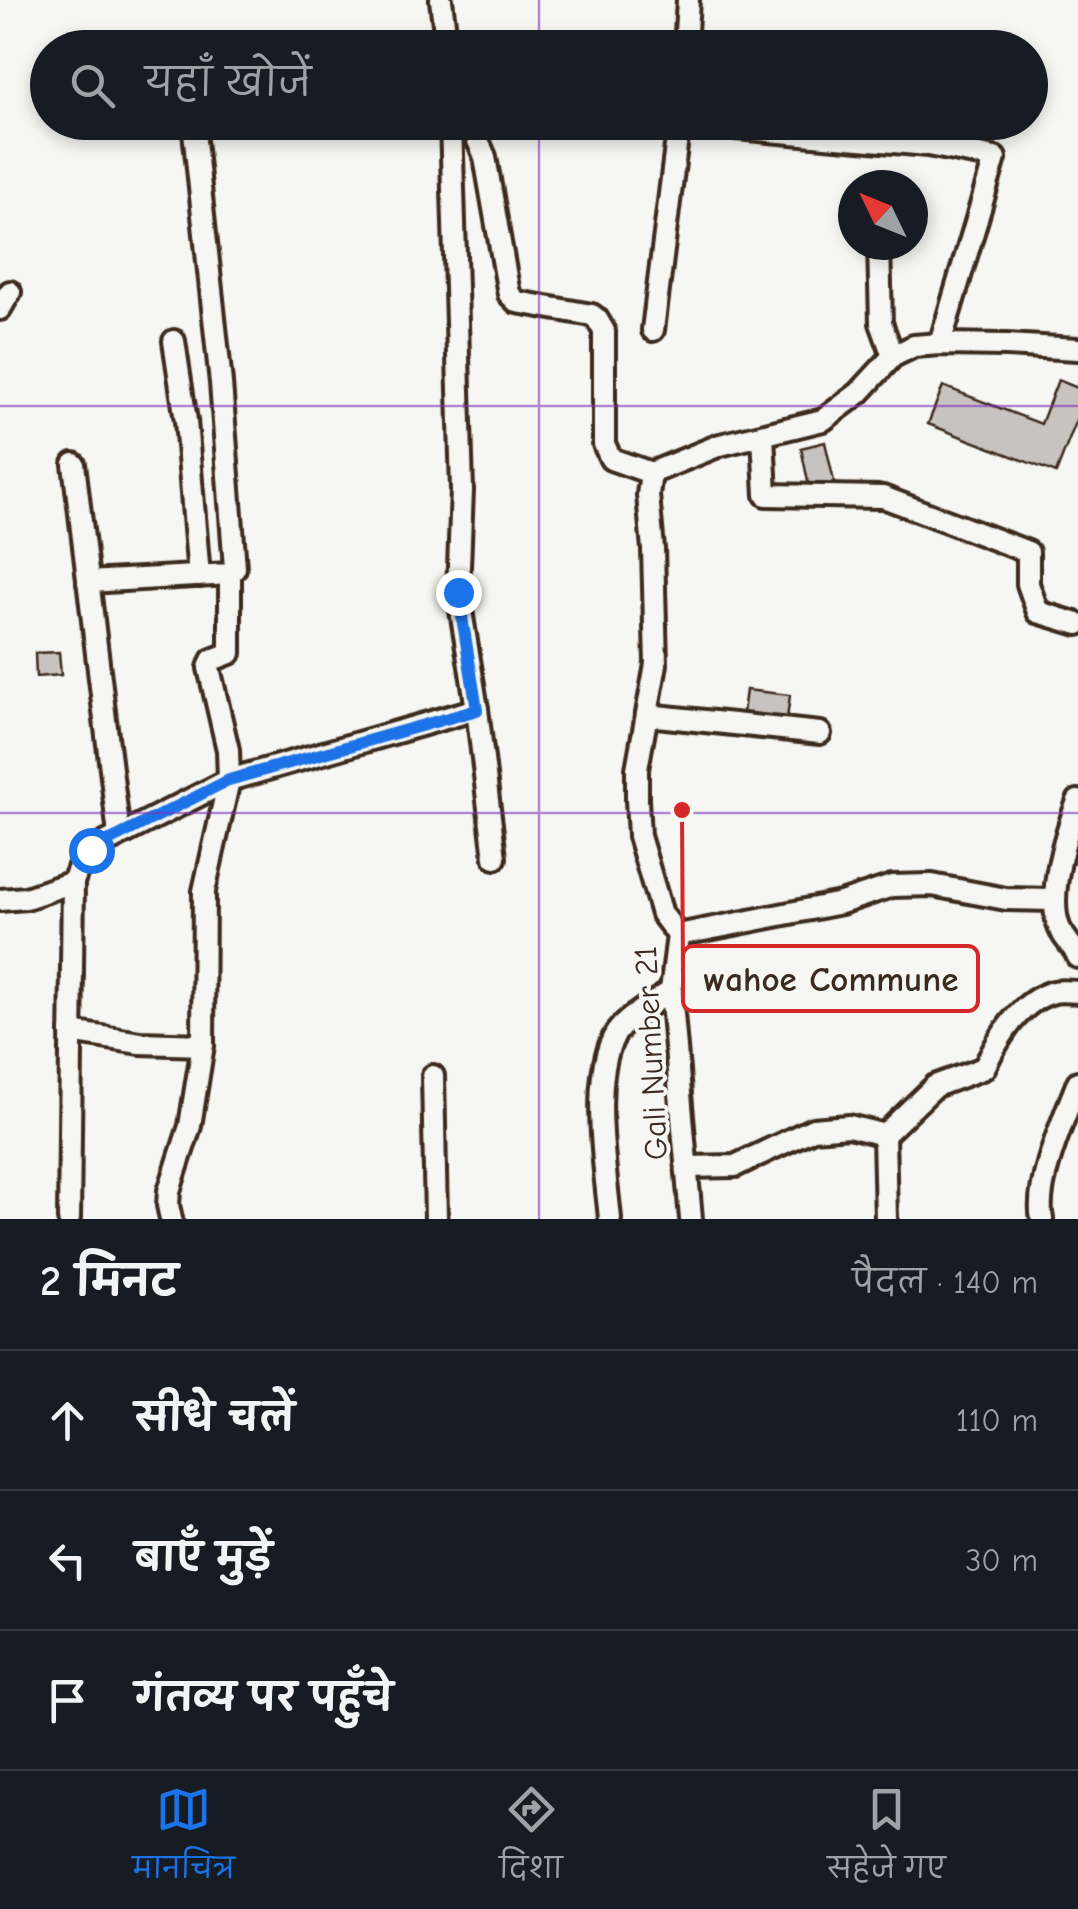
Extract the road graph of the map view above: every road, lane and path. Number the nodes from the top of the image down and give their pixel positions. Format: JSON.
{"nodes":[{"id":1,"x":441,"y":0,"type":"edge"},
{"id":2,"x":688,"y":0,"type":"edge"},
{"id":3,"x":445,"y":30,"type":"edge"},
{"id":4,"x":686,"y":30,"type":"edge"},
{"id":5,"x":195,"y":140,"type":"edge"},
{"id":6,"x":451,"y":140,"type":"edge"},
{"id":7,"x":477,"y":140,"type":"edge"},
{"id":8,"x":677,"y":140,"type":"edge"},
{"id":9,"x":881,"y":140,"type":"edge"},
{"id":10,"x":879,"y":260,"type":"edge"},
{"id":11,"x":653,"y":330,"type":"dead end"},
{"id":12,"x":174,"y":342,"type":"dead end"},
{"id":13,"x":940,"y":344,"type":"junction"},
{"id":14,"x":1078,"y":350,"type":"edge"},
{"id":15,"x":893,"y":356,"type":"junction"},
{"id":16,"x":763,"y":435,"type":"junction"},
{"id":17,"x":74,"y":464,"type":"dead end"},
{"id":18,"x":651,"y":473,"type":"junction"},
{"id":19,"x":230,"y":574,"type":"junction"},
{"id":20,"x":199,"y":576,"type":"junction"},
{"id":21,"x":88,"y":582,"type":"junction"},
{"id":22,"x":1078,"y":624,"type":"edge"},
{"id":23,"x":477,"y":710,"type":"junction"},
{"id":24,"x":647,"y":715,"type":"junction"},
{"id":25,"x":820,"y":733,"type":"dead end"},
{"id":26,"x":229,"y":780,"type":"junction"},
{"id":27,"x":1078,"y":801,"type":"edge"},
{"id":28,"x":120,"y":835,"type":"junction"},
{"id":29,"x":495,"y":858,"type":"dead end"},
{"id":30,"x":72,"y":882,"type":"junction"},
{"id":31,"x":0,"y":900,"type":"edge"},
{"id":32,"x":1056,"y":900,"type":"junction"},
{"id":33,"x":678,"y":935,"type":"junction"},
{"id":34,"x":1078,"y":957,"type":"edge"},
{"id":35,"x":672,"y":991,"type":"junction"},
{"id":36,"x":1078,"y":992,"type":"edge"},
{"id":37,"x":70,"y":1032,"type":"junction"},
{"id":38,"x":203,"y":1046,"type":"junction"},
{"id":39,"x":434,"y":1076,"type":"dead end"},
{"id":40,"x":1078,"y":1082,"type":"edge"},
{"id":41,"x":884,"y":1134,"type":"junction"},
{"id":42,"x":686,"y":1167,"type":"junction"},
{"id":43,"x":68,"y":1219,"type":"edge"},
{"id":44,"x":171,"y":1219,"type":"edge"},
{"id":45,"x":436,"y":1219,"type":"edge"},
{"id":46,"x":610,"y":1219,"type":"edge"},
{"id":47,"x":691,"y":1219,"type":"edge"},
{"id":48,"x":886,"y":1219,"type":"edge"},
{"id":49,"x":1042,"y":1219,"type":"edge"}],
"edges":[{"from":1,"to":3,"type":"street"},
{"from":2,"to":4,"type":"street"},
{"from":5,"to":19,"type":"street"},
{"from":6,"to":23,"type":"street"},
{"from":7,"to":18,"type":"street"},
{"from":8,"to":11,"type":"street"},
{"from":9,"to":13,"type":"street"},
{"from":10,"to":15,"type":"street"},
{"from":12,"to":20,"type":"street"},
{"from":13,"to":14,"type":"street"},
{"from":13,"to":15,"type":"street"},
{"from":15,"to":16,"type":"street"},
{"from":16,"to":18,"type":"street"},
{"from":16,"to":22,"type":"street"},
{"from":17,"to":21,"type":"street"},
{"from":18,"to":24,"type":"street","name":"Gali Number 21"},
{"from":19,"to":20,"type":"street"},
{"from":19,"to":26,"type":"street"},
{"from":20,"to":21,"type":"street"},
{"from":21,"to":28,"type":"street"},
{"from":23,"to":26,"type":"street"},
{"from":23,"to":29,"type":"street"},
{"from":24,"to":25,"type":"street"},
{"from":24,"to":33,"type":"street","name":"Gali Number 21"},
{"from":26,"to":28,"type":"street"},
{"from":26,"to":38,"type":"street"},
{"from":27,"to":32,"type":"street"},
{"from":28,"to":30,"type":"street"},
{"from":30,"to":31,"type":"street"},
{"from":30,"to":37,"type":"street"},
{"from":32,"to":33,"type":"street"},
{"from":32,"to":34,"type":"street"},
{"from":33,"to":35,"type":"street","name":"Gali Number 21"},
{"from":35,"to":42,"type":"street","name":"Gali Number 21"},
{"from":35,"to":46,"type":"street"},
{"from":36,"to":41,"type":"street"},
{"from":37,"to":38,"type":"street"},
{"from":37,"to":43,"type":"street"},
{"from":38,"to":44,"type":"street"},
{"from":39,"to":45,"type":"street"},
{"from":40,"to":49,"type":"street"},
{"from":41,"to":42,"type":"street"},
{"from":41,"to":48,"type":"street"},
{"from":42,"to":47,"type":"street","name":"Gali Number 21"}]}
